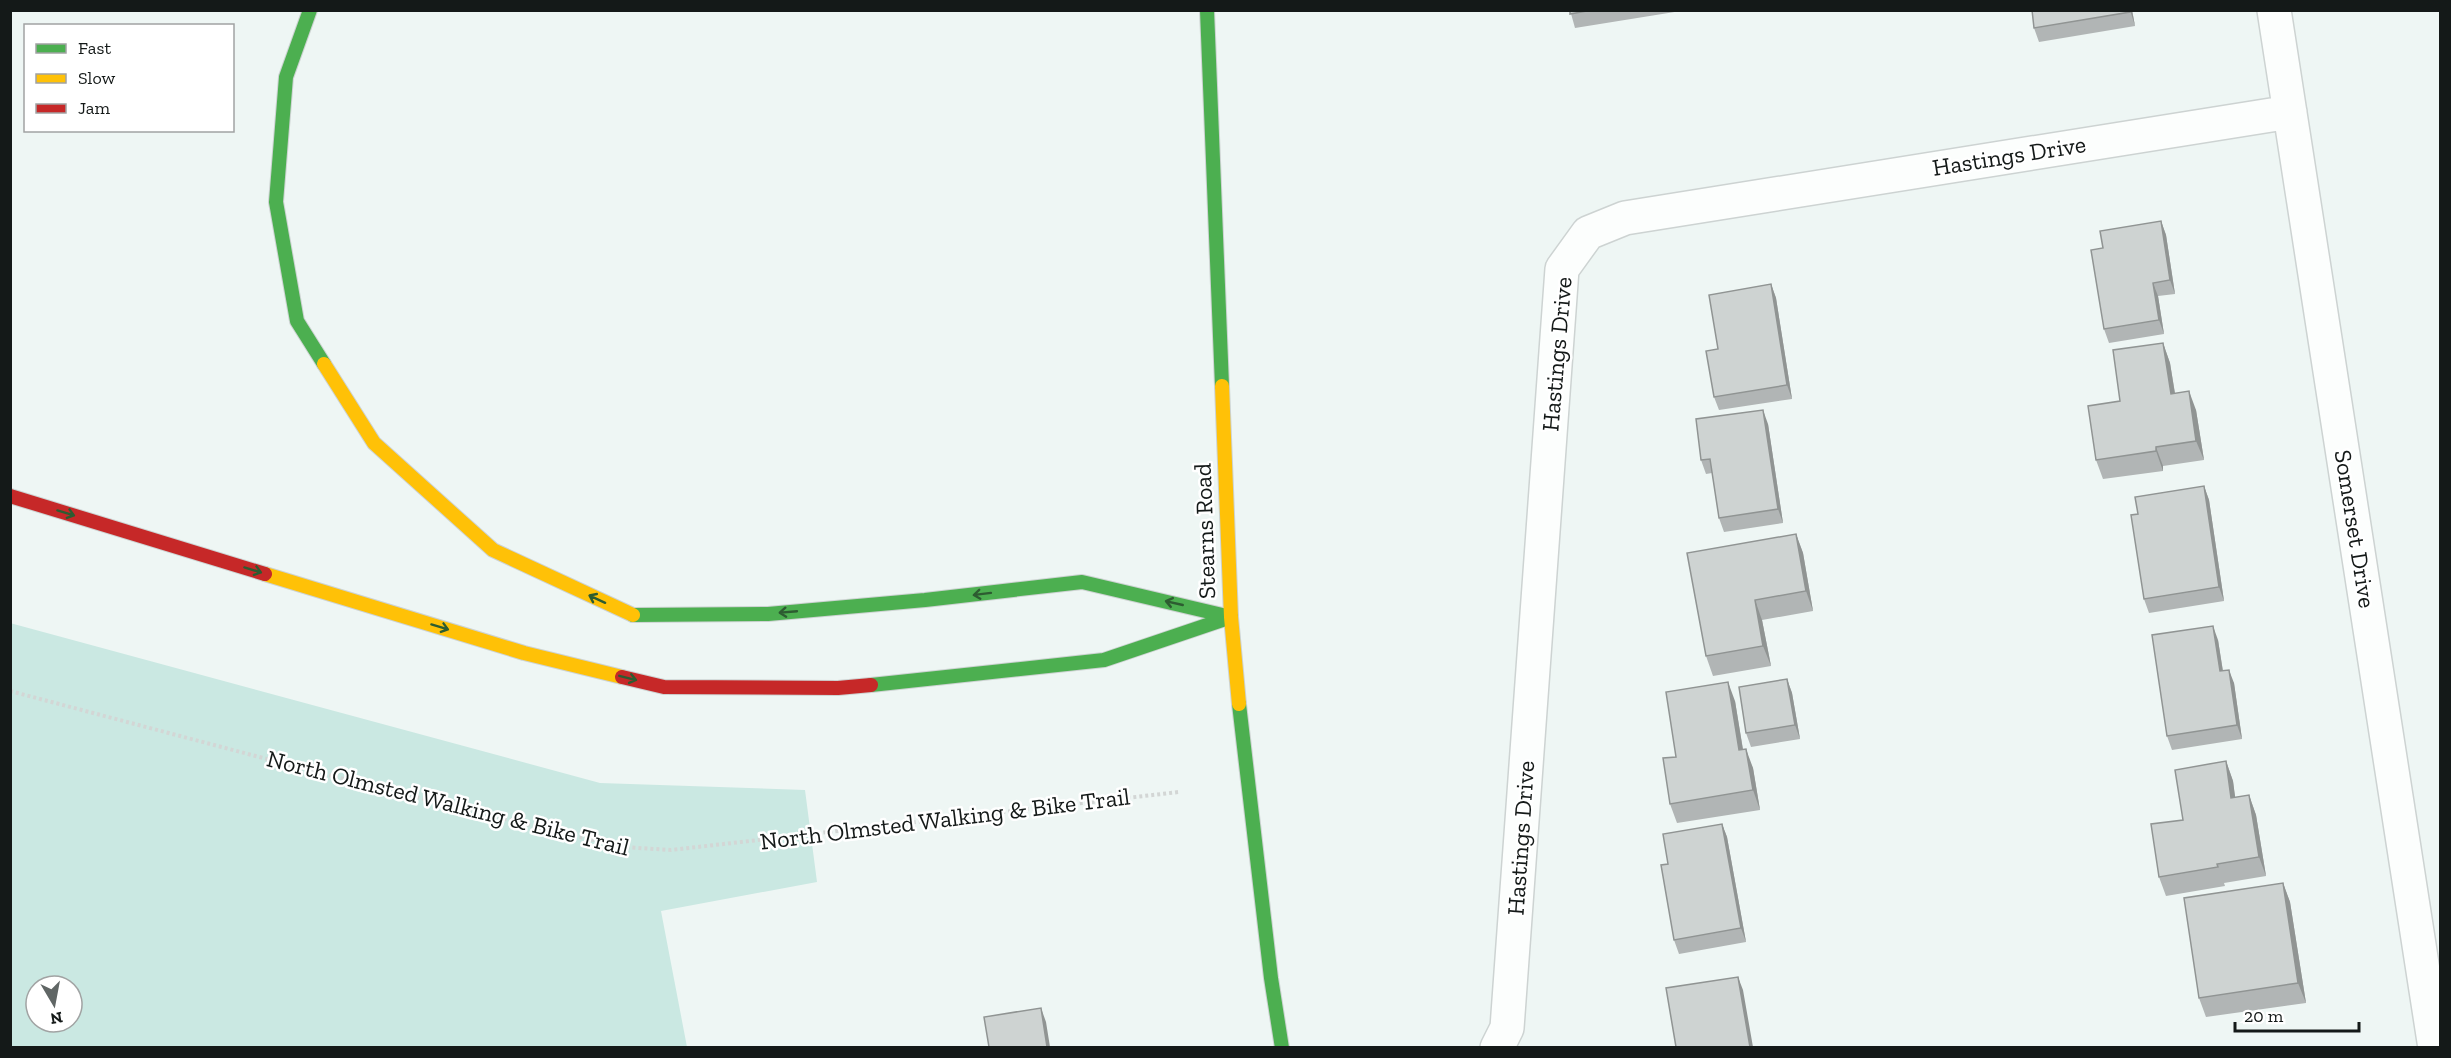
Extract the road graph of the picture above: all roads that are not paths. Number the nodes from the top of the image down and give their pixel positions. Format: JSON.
{"nodes":[{"id":1,"x":310,"y":10,"type":"edge"},
{"id":2,"x":1207,"y":10,"type":"edge"},
{"id":3,"x":2274,"y":10,"type":"edge"},
{"id":4,"x":2290,"y":112,"type":"junction"},
{"id":5,"x":10,"y":496,"type":"edge"},
{"id":6,"x":1231,"y":617,"type":"junction"},
{"id":7,"x":1282,"y":1047,"type":"edge"},
{"id":8,"x":1497,"y":1047,"type":"edge"},
{"id":9,"x":2435,"y":1047,"type":"edge"}],
"edges":[{"from":6,"to":1,"type":"main road","one_way":true},
{"from":2,"to":6,"type":"main road","name":"Stearns Road"},
{"from":3,"to":4,"type":"street","name":"Somerset Drive"},
{"from":4,"to":8,"type":"street","name":"Hastings Drive"},
{"from":4,"to":9,"type":"street","name":"Somerset Drive"},
{"from":5,"to":6,"type":"main road","one_way":true},
{"from":6,"to":7,"type":"main road","name":"Stearns Road"}]}
